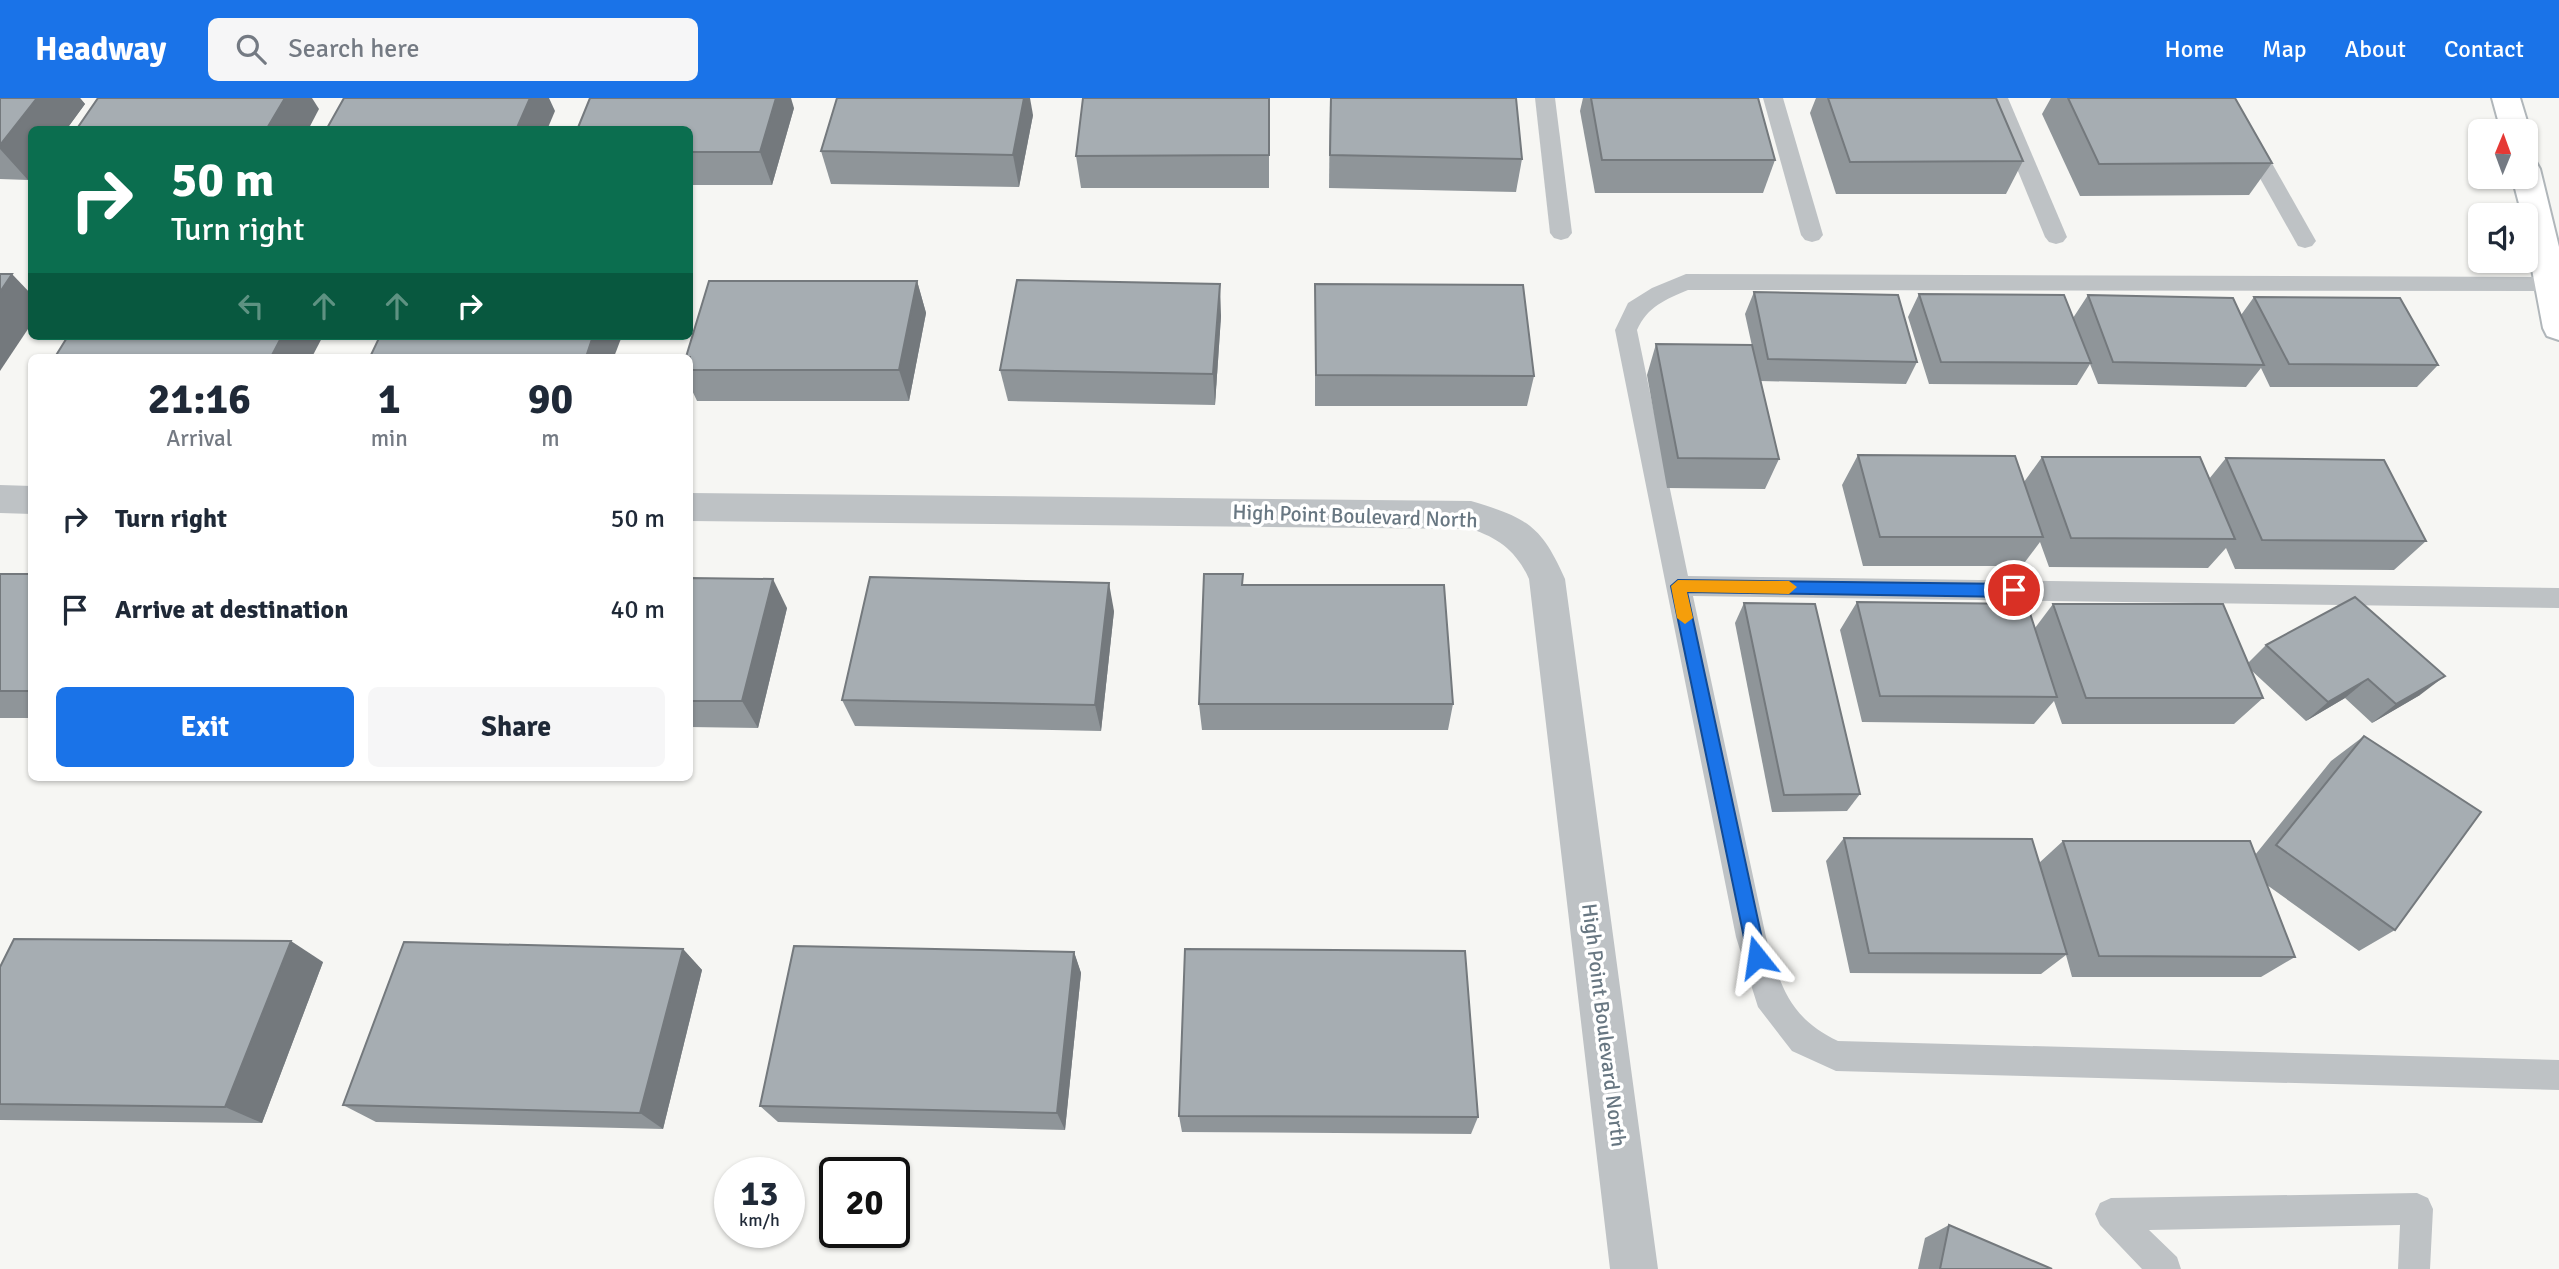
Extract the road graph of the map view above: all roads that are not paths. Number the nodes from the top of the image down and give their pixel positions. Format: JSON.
{"nodes":[{"id":1,"x":1545,"y":98,"type":"edge"},
{"id":2,"x":1773,"y":98,"type":"edge"},
{"id":3,"x":1998,"y":98,"type":"edge"},
{"id":4,"x":2225,"y":98,"type":"edge"},
{"id":5,"x":2506,"y":98,"type":"edge"},
{"id":6,"x":2512,"y":119,"type":"edge"},
{"id":7,"x":2530,"y":189,"type":"edge"},
{"id":8,"x":1561,"y":233,"type":"dead end"},
{"id":9,"x":1812,"y":235,"type":"dead end"},
{"id":10,"x":2056,"y":237,"type":"dead end"},
{"id":11,"x":2305,"y":241,"type":"dead end"},
{"id":12,"x":2552,"y":284,"type":"junction"},
{"id":13,"x":2559,"y":328,"type":"edge"},
{"id":14,"x":0,"y":499,"type":"edge"},
{"id":15,"x":28,"y":500,"type":"edge"},
{"id":16,"x":693,"y":507,"type":"edge"},
{"id":17,"x":1678,"y":586,"type":"junction"},
{"id":18,"x":2559,"y":598,"type":"edge"},
{"id":19,"x":2559,"y":1075,"type":"edge"},
{"id":20,"x":1634,"y":1269,"type":"edge"},
{"id":21,"x":2165,"y":1269,"type":"edge"},
{"id":22,"x":2414,"y":1269,"type":"edge"}],
"edges":[{"from":1,"to":8,"type":"lane"},
{"from":2,"to":9,"type":"lane"},
{"from":3,"to":10,"type":"lane"},
{"from":4,"to":11,"type":"lane"},
{"from":5,"to":6,"type":"street"},
{"from":7,"to":12,"type":"street"},
{"from":12,"to":13,"type":"street"},
{"from":12,"to":17,"type":"lane"},
{"from":14,"to":15,"type":"street"},
{"from":16,"to":20,"type":"street","name":"High Point Boulevard North"},
{"from":17,"to":18,"type":"lane"},
{"from":17,"to":19,"type":"lane"},
{"from":21,"to":22,"type":"lane"}]}
